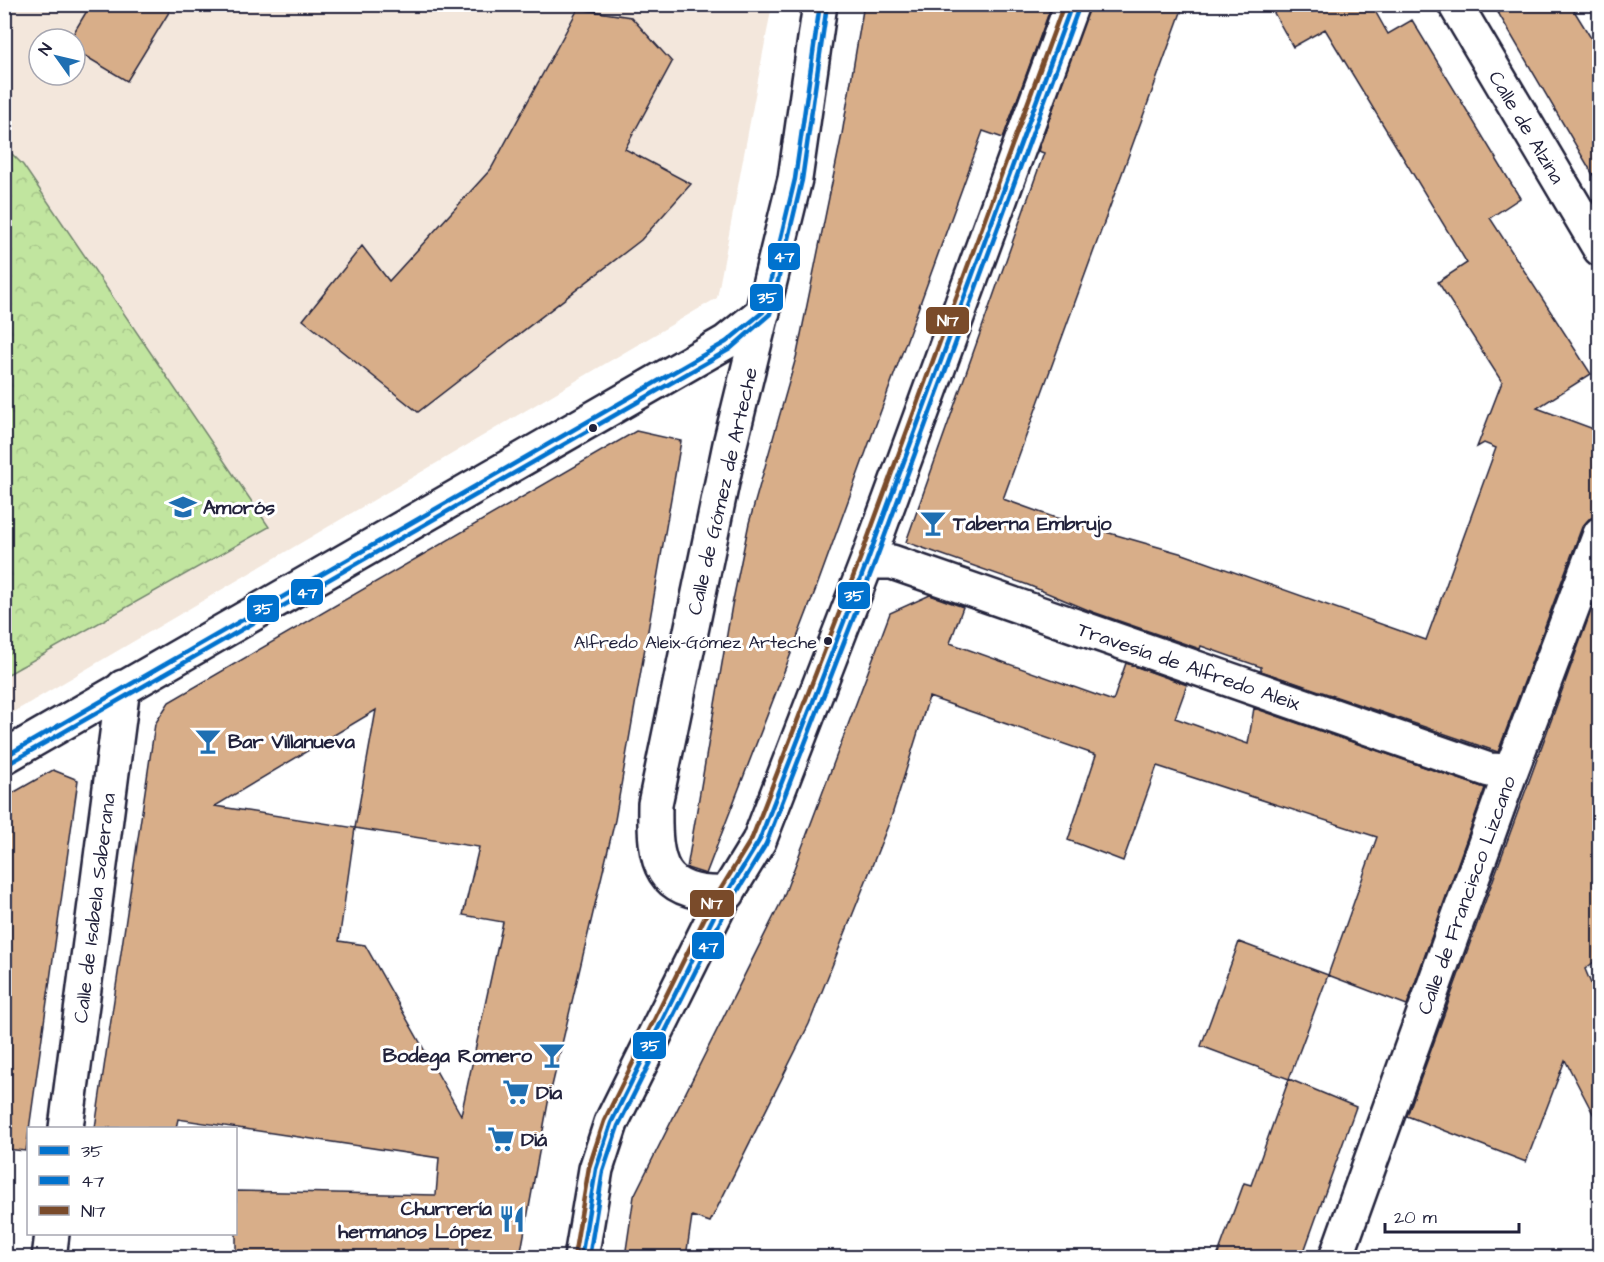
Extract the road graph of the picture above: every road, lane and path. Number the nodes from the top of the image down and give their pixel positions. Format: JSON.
{"nodes":[{"id":1,"x":820,"y":4,"type":"edge"},
{"id":2,"x":1072,"y":4,"type":"edge"},
{"id":3,"x":1455,"y":4,"type":"edge"},
{"id":4,"x":1599,"y":249,"type":"edge"},
{"id":5,"x":763,"y":312,"type":"junction"},
{"id":6,"x":1599,"y":534,"type":"edge"},
{"id":7,"x":867,"y":562,"type":"junction"},
{"id":8,"x":123,"y":687,"type":"junction"},
{"id":9,"x":4,"y":756,"type":"edge"},
{"id":10,"x":1511,"y":771,"type":"junction"},
{"id":11,"x":728,"y":893,"type":"junction"},
{"id":12,"x":66,"y":1127,"type":"edge"},
{"id":13,"x":52,"y":1235,"type":"edge"},
{"id":14,"x":49,"y":1257,"type":"edge"},
{"id":15,"x":581,"y":1257,"type":"edge"},
{"id":16,"x":1336,"y":1257,"type":"edge"}],
"edges":[{"from":1,"to":5,"type":"street","name":"Calle de Gómez de Arteche"},
{"from":2,"to":7,"type":"street"},
{"from":3,"to":4,"type":"street","name":"Calle de Alzina"},
{"from":5,"to":8,"type":"street"},
{"from":5,"to":11,"type":"street","name":"Calle de Gómez de Arteche"},
{"from":6,"to":10,"type":"street","name":"Calle de Francisco Lizcano"},
{"from":7,"to":10,"type":"street","name":"Travesía de Alfredo Aleix"},
{"from":7,"to":11,"type":"street"},
{"from":8,"to":9,"type":"street"},
{"from":8,"to":12,"type":"street","name":"Calle de Isabela Saberana"},
{"from":10,"to":16,"type":"street","name":"Calle de Francisco Lizcano"},
{"from":11,"to":15,"type":"street"},
{"from":13,"to":14,"type":"street"}]}
